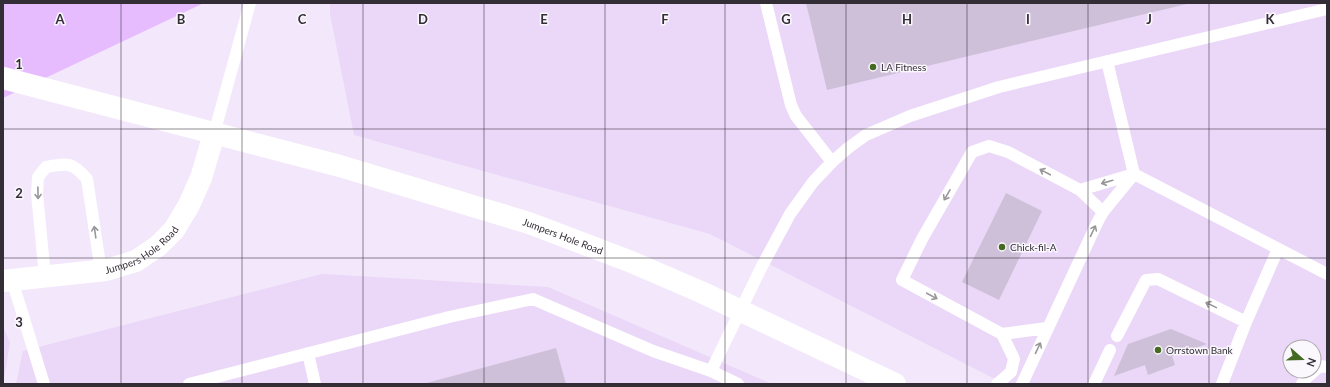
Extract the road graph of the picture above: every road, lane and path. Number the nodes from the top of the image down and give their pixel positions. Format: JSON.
{"nodes":[{"id":1,"x":250,"y":3,"type":"edge"},
{"id":2,"x":766,"y":3,"type":"edge"},
{"id":3,"x":1327,"y":9,"type":"edge"},
{"id":4,"x":1107,"y":61,"type":"junction"},
{"id":5,"x":3,"y":78,"type":"edge"},
{"id":6,"x":214,"y":134,"type":"junction"},
{"id":7,"x":832,"y":162,"type":"junction"},
{"id":8,"x":1134,"y":174,"type":"junction"},
{"id":9,"x":1080,"y":190,"type":"junction"},
{"id":10,"x":1103,"y":212,"type":"junction"},
{"id":11,"x":1278,"y":249,"type":"junction"},
{"id":12,"x":101,"y":271,"type":"junction"},
{"id":13,"x":1327,"y":274,"type":"edge"},
{"id":14,"x":45,"y":277,"type":"junction"},
{"id":15,"x":8,"y":281,"type":"edge"},
{"id":16,"x":741,"y":310,"type":"junction"},
{"id":17,"x":1246,"y":322,"type":"junction"},
{"id":18,"x":1047,"y":328,"type":"junction"},
{"id":19,"x":1002,"y":334,"type":"junction"},
{"id":20,"x":1117,"y":336,"type":"dead end"},
{"id":21,"x":1110,"y":350,"type":"dead end"},
{"id":22,"x":308,"y":353,"type":"junction"},
{"id":23,"x":1327,"y":367,"type":"edge"},
{"id":24,"x":711,"y":371,"type":"junction"},
{"id":25,"x":44,"y":384,"type":"edge"},
{"id":26,"x":189,"y":384,"type":"edge"},
{"id":27,"x":315,"y":384,"type":"edge"},
{"id":28,"x":738,"y":384,"type":"edge"},
{"id":29,"x":895,"y":384,"type":"edge"},
{"id":30,"x":997,"y":384,"type":"edge"},
{"id":31,"x":1022,"y":384,"type":"edge"},
{"id":32,"x":1094,"y":384,"type":"edge"},
{"id":33,"x":1222,"y":384,"type":"edge"},
{"id":34,"x":1302,"y":384,"type":"edge"}],
"edges":[{"from":1,"to":6,"type":"lane"},
{"from":2,"to":7,"type":"lane"},
{"from":3,"to":4,"type":"lane"},
{"from":4,"to":7,"type":"lane"},
{"from":4,"to":8,"type":"lane"},
{"from":5,"to":6,"type":"main road","name":"Jumpers Hole Road"},
{"from":6,"to":12,"type":"main road","name":"Jumpers Hole Road"},
{"from":6,"to":16,"type":"main road","name":"Jumpers Hole Road"},
{"from":7,"to":16,"type":"lane"},
{"from":8,"to":9,"type":"lane","one_way":true},
{"from":8,"to":10,"type":"lane"},
{"from":8,"to":11,"type":"lane"},
{"from":9,"to":10,"type":"lane"},
{"from":9,"to":19,"type":"lane","one_way":true},
{"from":18,"to":10,"type":"lane","one_way":true},
{"from":11,"to":13,"type":"lane"},
{"from":11,"to":17,"type":"lane"},
{"from":12,"to":14,"type":"main road","name":"Jumpers Hole Road"},
{"from":12,"to":14,"type":"lane","one_way":true},
{"from":14,"to":15,"type":"main road","name":"Jumpers Hole Road"},
{"from":15,"to":25,"type":"lane"},
{"from":16,"to":24,"type":"lane"},
{"from":16,"to":29,"type":"main road","name":"Jumpers Hole Road"},
{"from":17,"to":20,"type":"lane","one_way":true},
{"from":17,"to":33,"type":"lane"},
{"from":18,"to":19,"type":"lane"},
{"from":31,"to":18,"type":"lane","one_way":true},
{"from":19,"to":30,"type":"lane"},
{"from":21,"to":32,"type":"lane"},
{"from":22,"to":24,"type":"lane"},
{"from":22,"to":26,"type":"lane"},
{"from":22,"to":27,"type":"lane"},
{"from":23,"to":34,"type":"lane"},
{"from":24,"to":28,"type":"lane"}]}
